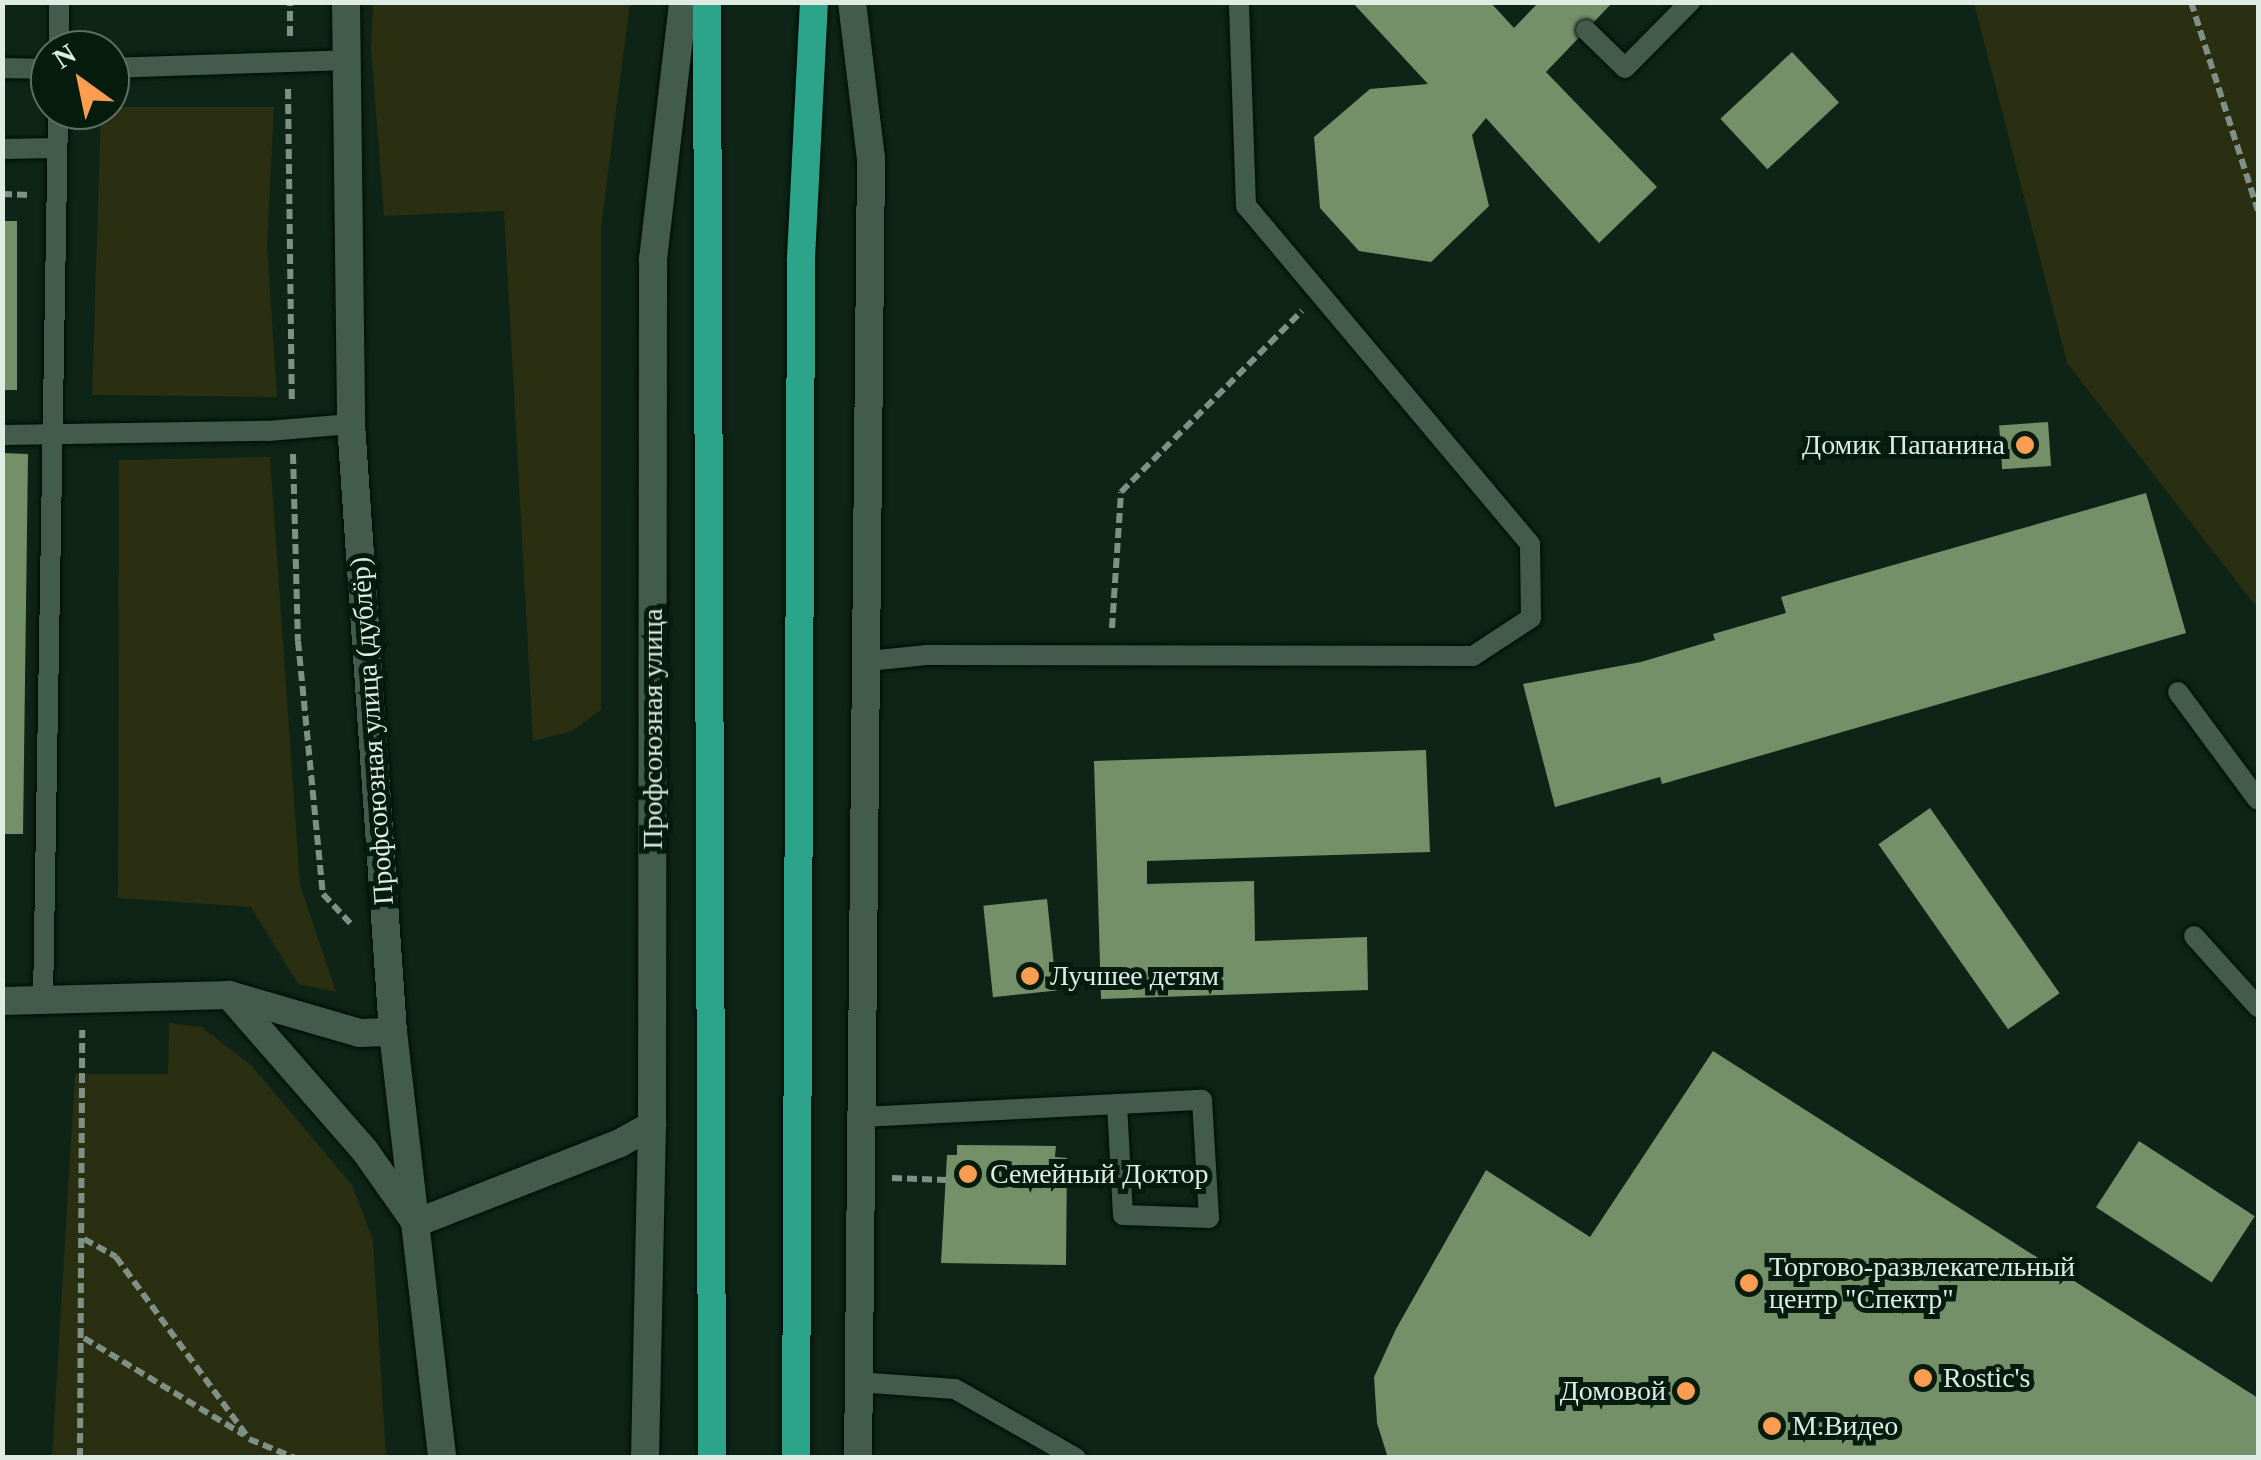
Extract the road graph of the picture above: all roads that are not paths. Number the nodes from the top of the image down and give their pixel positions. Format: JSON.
{"nodes":[{"id":1,"x":60,"y":2,"type":"edge"},
{"id":2,"x":346,"y":2,"type":"edge"},
{"id":3,"x":683,"y":2,"type":"edge"},
{"id":4,"x":707,"y":2,"type":"edge"},
{"id":5,"x":814,"y":2,"type":"edge"},
{"id":6,"x":852,"y":2,"type":"edge"},
{"id":7,"x":1239,"y":2,"type":"edge"},
{"id":8,"x":1690,"y":2,"type":"edge"},
{"id":9,"x":59,"y":30,"type":"edge"},
{"id":10,"x":1586,"y":30,"type":"dead end"},
{"id":11,"x":345,"y":60,"type":"junction"},
{"id":12,"x":2,"y":68,"type":"edge"},
{"id":13,"x":130,"y":68,"type":"edge"},
{"id":14,"x":30,"y":69,"type":"edge"},
{"id":15,"x":57,"y":130,"type":"edge"},
{"id":16,"x":57,"y":148,"type":"junction"},
{"id":17,"x":2,"y":149,"type":"edge"},
{"id":18,"x":351,"y":424,"type":"junction"},
{"id":19,"x":52,"y":433,"type":"junction"},
{"id":20,"x":2,"y":435,"type":"edge"},
{"id":21,"x":868,"y":661,"type":"junction"},
{"id":22,"x":2178,"y":692,"type":"dead end"},
{"id":23,"x":2258,"y":800,"type":"edge"},
{"id":24,"x":2194,"y":936,"type":"dead end"},
{"id":25,"x":229,"y":995,"type":"junction"},
{"id":26,"x":44,"y":1000,"type":"junction"},
{"id":27,"x":2,"y":1001,"type":"edge"},
{"id":28,"x":2258,"y":1007,"type":"edge"},
{"id":29,"x":393,"y":1032,"type":"junction"},
{"id":30,"x":1118,"y":1105,"type":"junction"},
{"id":31,"x":862,"y":1116,"type":"junction"},
{"id":32,"x":652,"y":1125,"type":"junction"},
{"id":33,"x":416,"y":1223,"type":"junction"},
{"id":34,"x":858,"y":1382,"type":"junction"},
{"id":35,"x":442,"y":1458,"type":"edge"},
{"id":36,"x":645,"y":1458,"type":"edge"},
{"id":37,"x":712,"y":1458,"type":"edge"},
{"id":38,"x":796,"y":1458,"type":"edge"},
{"id":39,"x":858,"y":1458,"type":"edge"},
{"id":40,"x":1076,"y":1458,"type":"edge"}],
"edges":[{"from":1,"to":9,"type":"lane"},
{"from":2,"to":11,"type":"main road","name":"Профсоюзная улица (дублёр)"},
{"from":3,"to":32,"type":"main road","name":"Профсоюзная улица"},
{"from":4,"to":37,"type":"main road","name":"Профсоюзная улица"},
{"from":5,"to":38,"type":"main road"},
{"from":6,"to":21,"type":"main road"},
{"from":7,"to":21,"type":"lane"},
{"from":8,"to":10,"type":"lane"},
{"from":11,"to":13,"type":"lane"},
{"from":11,"to":18,"type":"main road","name":"Профсоюзная улица (дублёр)"},
{"from":12,"to":14,"type":"lane"},
{"from":15,"to":16,"type":"lane"},
{"from":16,"to":17,"type":"lane"},
{"from":16,"to":19,"type":"lane"},
{"from":18,"to":19,"type":"lane"},
{"from":18,"to":29,"type":"main road","name":"Профсоюзная улица (дублёр)"},
{"from":19,"to":20,"type":"lane"},
{"from":19,"to":26,"type":"lane"},
{"from":21,"to":31,"type":"main road"},
{"from":22,"to":23,"type":"lane"},
{"from":24,"to":28,"type":"lane"},
{"from":25,"to":26,"type":"main road"},
{"from":25,"to":29,"type":"main road"},
{"from":25,"to":33,"type":"main road"},
{"from":26,"to":27,"type":"main road"},
{"from":29,"to":33,"type":"main road","name":"Профсоюзная улица (дублёр)"},
{"from":30,"to":30,"type":"lane"},
{"from":30,"to":31,"type":"lane"},
{"from":31,"to":34,"type":"main road"},
{"from":32,"to":33,"type":"main road"},
{"from":32,"to":36,"type":"main road","name":"Профсоюзная улица"},
{"from":33,"to":35,"type":"main road","name":"Профсоюзная улица (дублёр)"},
{"from":34,"to":39,"type":"main road"},
{"from":34,"to":40,"type":"lane"}]}
